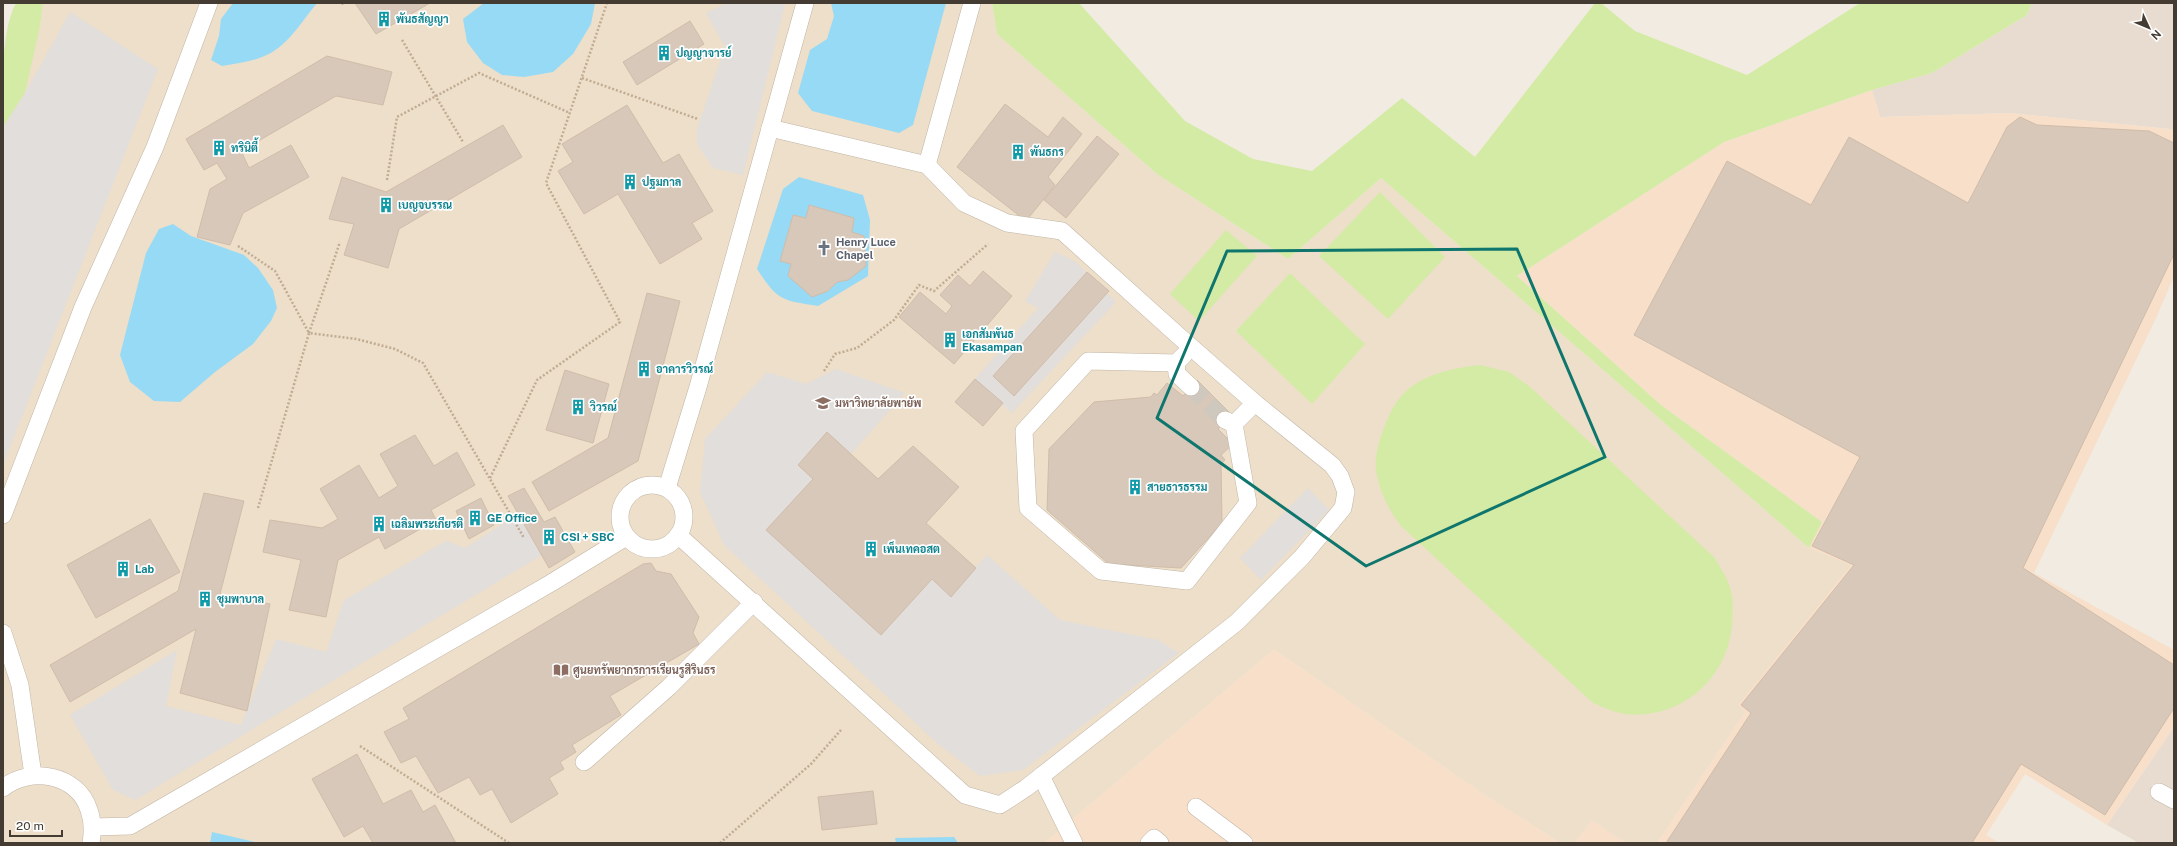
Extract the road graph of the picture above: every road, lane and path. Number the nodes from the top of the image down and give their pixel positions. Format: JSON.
{"nodes":[{"id":1,"x":209,"y":3,"type":"edge"},
{"id":2,"x":607,"y":3,"type":"edge"},
{"id":3,"x":805,"y":3,"type":"edge"},
{"id":4,"x":972,"y":3,"type":"edge"},
{"id":5,"x":402,"y":40,"type":"dead end"},
{"id":6,"x":582,"y":78,"type":"junction"},
{"id":7,"x":435,"y":96,"type":"junction"},
{"id":8,"x":570,"y":113,"type":"junction"},
{"id":9,"x":698,"y":119,"type":"dead end"},
{"id":10,"x":770,"y":128,"type":"junction"},
{"id":11,"x":463,"y":142,"type":"dead end"},
{"id":12,"x":927,"y":165,"type":"junction"},
{"id":13,"x":387,"y":180,"type":"dead end"},
{"id":14,"x":340,"y":242,"type":"dead end"},
{"id":15,"x":988,"y":244,"type":"dead end"},
{"id":16,"x":238,"y":246,"type":"dead end"},
{"id":17,"x":309,"y":333,"type":"junction"},
{"id":18,"x":1190,"y":348,"type":"junction"},
{"id":19,"x":1176,"y":363,"type":"junction"},
{"id":20,"x":824,"y":371,"type":"dead end"},
{"id":21,"x":1191,"y":387,"type":"tunnel mouth"},
{"id":22,"x":1255,"y":403,"type":"junction"},
{"id":23,"x":490,"y":478,"type":"junction"},
{"id":24,"x":667,"y":488,"type":"junction"},
{"id":25,"x":258,"y":508,"type":"dead end"},
{"id":26,"x":3,"y":515,"type":"edge"},
{"id":27,"x":678,"y":535,"type":"junction"},
{"id":28,"x":626,"y":537,"type":"junction"},
{"id":29,"x":524,"y":538,"type":"dead end"},
{"id":30,"x":754,"y":602,"type":"junction"},
{"id":31,"x":3,"y":634,"type":"edge"},
{"id":32,"x":841,"y":730,"type":"dead end"},
{"id":33,"x":360,"y":746,"type":"dead end"},
{"id":34,"x":584,"y":762,"type":"dead end"},
{"id":35,"x":33,"y":775,"type":"junction"},
{"id":36,"x":1041,"y":776,"type":"junction"},
{"id":37,"x":3,"y":788,"type":"edge"},
{"id":38,"x":2159,"y":792,"type":"dead end"},
{"id":39,"x":2174,"y":800,"type":"edge"},
{"id":40,"x":1196,"y":807,"type":"dead end"},
{"id":41,"x":92,"y":835,"type":"edge"},
{"id":42,"x":509,"y":843,"type":"edge"},
{"id":43,"x":720,"y":843,"type":"edge"},
{"id":44,"x":1074,"y":843,"type":"edge"},
{"id":45,"x":1149,"y":843,"type":"edge"},
{"id":46,"x":1160,"y":843,"type":"edge"},
{"id":47,"x":1244,"y":843,"type":"edge"}],
"edges":[{"from":1,"to":26,"type":"street"},
{"from":2,"to":6,"type":"path"},
{"from":3,"to":10,"type":"street"},
{"from":4,"to":12,"type":"street"},
{"from":5,"to":7,"type":"path"},
{"from":6,"to":8,"type":"path"},
{"from":6,"to":9,"type":"path"},
{"from":7,"to":8,"type":"path"},
{"from":7,"to":11,"type":"path"},
{"from":7,"to":13,"type":"path"},
{"from":8,"to":23,"type":"path"},
{"from":10,"to":12,"type":"street"},
{"from":10,"to":24,"type":"street"},
{"from":12,"to":18,"type":"street"},
{"from":14,"to":17,"type":"path"},
{"from":15,"to":20,"type":"path"},
{"from":16,"to":17,"type":"path"},
{"from":17,"to":23,"type":"path"},
{"from":17,"to":25,"type":"path"},
{"from":18,"to":19,"type":"street"},
{"from":18,"to":22,"type":"street"},
{"from":19,"to":21,"type":"street"},
{"from":19,"to":22,"type":"street"},
{"from":22,"to":36,"type":"street"},
{"from":23,"to":29,"type":"path"},
{"from":24,"to":27,"type":"street"},
{"from":24,"to":28,"type":"street"},
{"from":27,"to":28,"type":"street"},
{"from":27,"to":30,"type":"street"},
{"from":28,"to":41,"type":"street"},
{"from":30,"to":34,"type":"street"},
{"from":30,"to":36,"type":"street"},
{"from":31,"to":35,"type":"street"},
{"from":32,"to":43,"type":"path"},
{"from":33,"to":42,"type":"path"},
{"from":35,"to":37,"type":"street"},
{"from":35,"to":41,"type":"street"},
{"from":36,"to":44,"type":"street"},
{"from":38,"to":39,"type":"street"},
{"from":40,"to":47,"type":"street"},
{"from":45,"to":46,"type":"street"}]}
